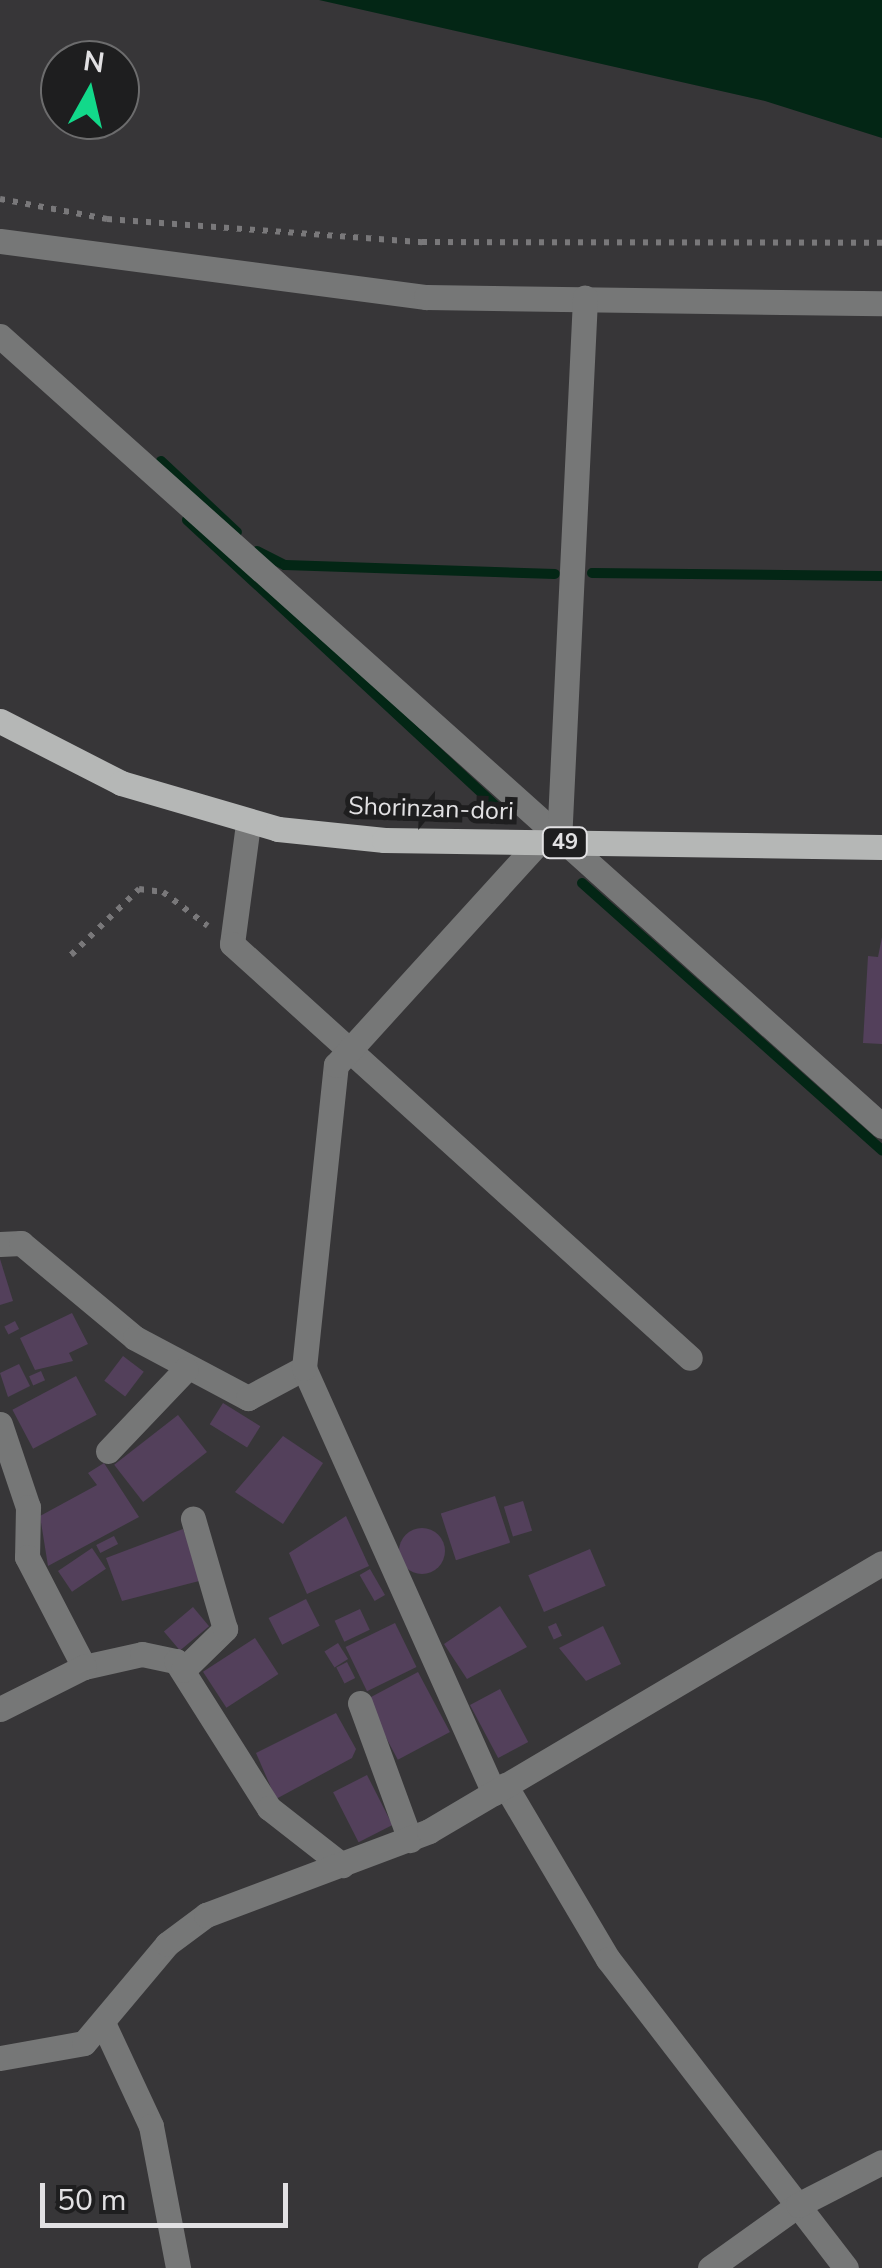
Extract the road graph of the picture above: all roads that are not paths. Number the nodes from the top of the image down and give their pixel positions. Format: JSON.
{"nodes":[{"id":1,"x":0,"y":241,"type":"edge"},
{"id":2,"x":585,"y":298,"type":"junction"},
{"id":3,"x":882,"y":303,"type":"edge"},
{"id":4,"x":0,"y":336,"type":"edge"},
{"id":5,"x":0,"y":721,"type":"edge"},
{"id":6,"x":248,"y":824,"type":"junction"},
{"id":7,"x":549,"y":842,"type":"junction"},
{"id":8,"x":882,"y":847,"type":"edge"},
{"id":9,"x":346,"y":1051,"type":"junction"},
{"id":10,"x":882,"y":1126,"type":"edge"},
{"id":11,"x":0,"y":1244,"type":"edge"},
{"id":12,"x":690,"y":1358,"type":"dead end"},
{"id":13,"x":304,"y":1368,"type":"junction"},
{"id":14,"x":186,"y":1369,"type":"junction"},
{"id":15,"x":0,"y":1424,"type":"edge"},
{"id":16,"x":108,"y":1451,"type":"dead end"},
{"id":17,"x":193,"y":1519,"type":"dead end"},
{"id":18,"x":882,"y":1563,"type":"edge"},
{"id":19,"x":84,"y":1666,"type":"junction"},
{"id":20,"x":183,"y":1670,"type":"junction"},
{"id":21,"x":360,"y":1703,"type":"dead end"},
{"id":22,"x":0,"y":1709,"type":"edge"},
{"id":23,"x":500,"y":1789,"type":"junction"},
{"id":24,"x":410,"y":1840,"type":"junction"},
{"id":25,"x":342,"y":1865,"type":"junction"},
{"id":26,"x":104,"y":2025,"type":"junction"},
{"id":27,"x":0,"y":2058,"type":"edge"},
{"id":28,"x":879,"y":2167,"type":"edge"},
{"id":29,"x":798,"y":2206,"type":"junction"},
{"id":30,"x":178,"y":2268,"type":"edge"},
{"id":31,"x":710,"y":2268,"type":"edge"},
{"id":32,"x":846,"y":2268,"type":"edge"}],
"edges":[{"from":1,"to":2,"type":"street"},
{"from":2,"to":3,"type":"street"},
{"from":2,"to":7,"type":"street"},
{"from":4,"to":7,"type":"street"},
{"from":5,"to":6,"type":"main road","name":"Shorinzan-dori","number":"49"},
{"from":6,"to":7,"type":"main road","name":"Shorinzan-dori","number":"49"},
{"from":6,"to":9,"type":"street"},
{"from":7,"to":8,"type":"main road","name":"Shorinzan-dori","number":"49"},
{"from":7,"to":9,"type":"street"},
{"from":7,"to":10,"type":"street"},
{"from":9,"to":12,"type":"street"},
{"from":9,"to":13,"type":"street"},
{"from":11,"to":14,"type":"street"},
{"from":13,"to":14,"type":"street"},
{"from":13,"to":23,"type":"street"},
{"from":14,"to":16,"type":"street"},
{"from":15,"to":19,"type":"street"},
{"from":17,"to":20,"type":"street"},
{"from":18,"to":23,"type":"street"},
{"from":19,"to":20,"type":"street"},
{"from":19,"to":22,"type":"street"},
{"from":20,"to":25,"type":"street"},
{"from":21,"to":24,"type":"street"},
{"from":23,"to":24,"type":"street"},
{"from":23,"to":29,"type":"street"},
{"from":24,"to":25,"type":"street"},
{"from":25,"to":26,"type":"street"},
{"from":26,"to":27,"type":"street"},
{"from":26,"to":30,"type":"street"},
{"from":28,"to":29,"type":"street"},
{"from":29,"to":31,"type":"street"},
{"from":29,"to":32,"type":"street"}]}
